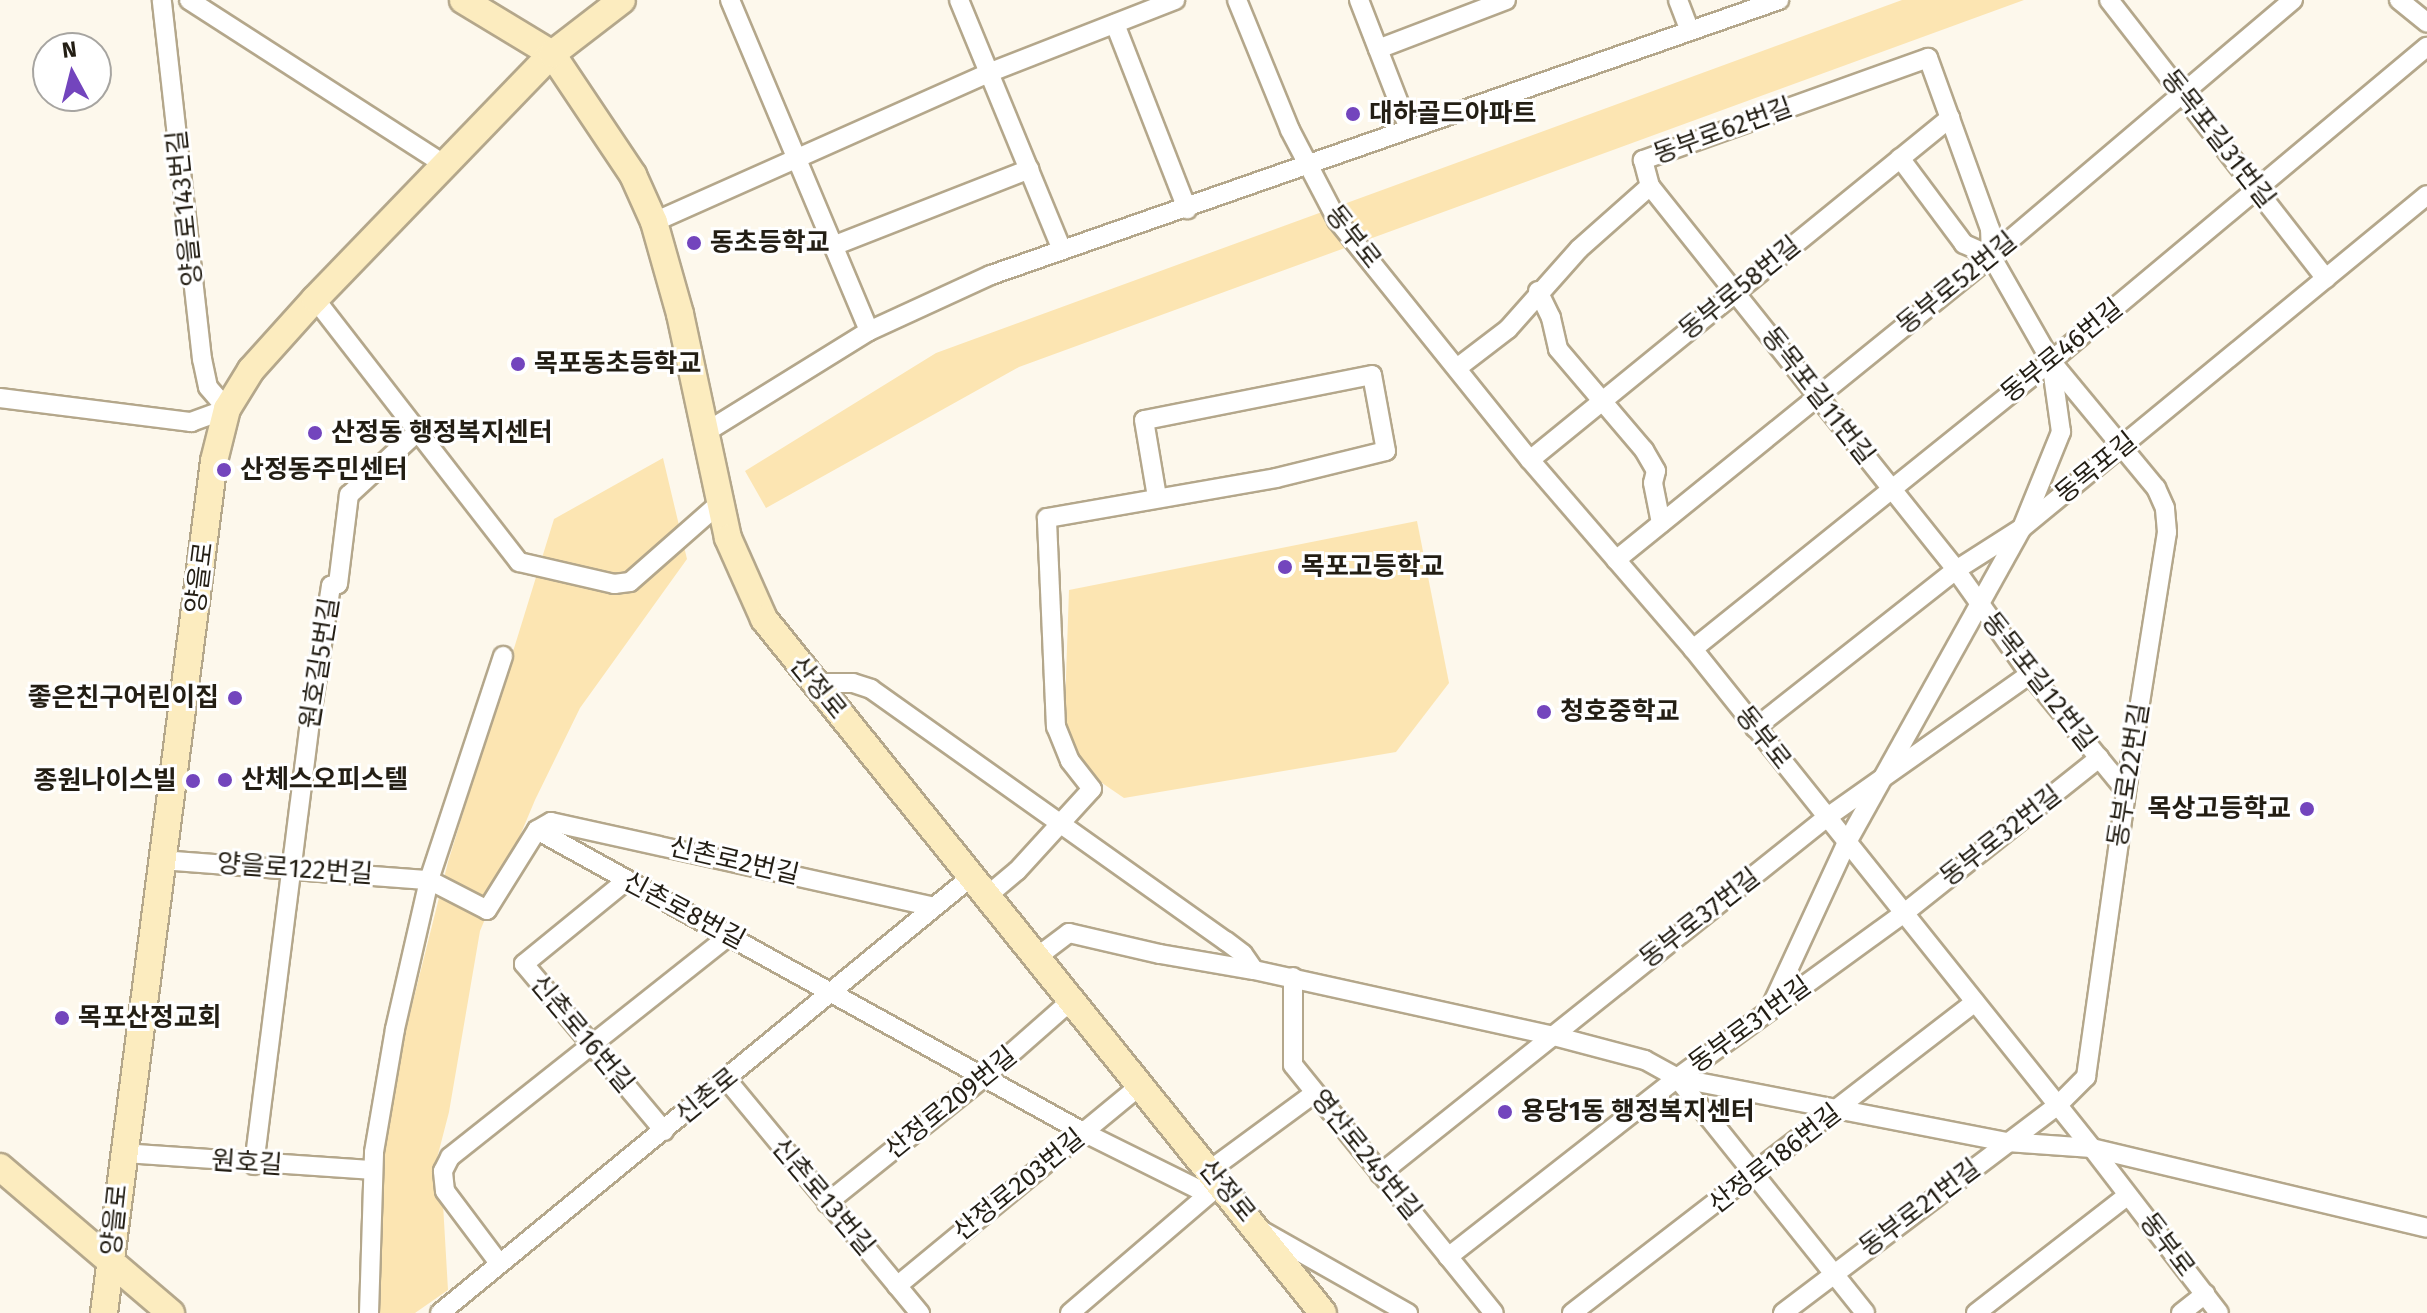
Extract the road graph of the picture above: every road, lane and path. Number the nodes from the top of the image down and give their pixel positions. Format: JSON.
{"nodes":[{"id":1,"x":162,"y":0,"type":"edge"},
{"id":2,"x":189,"y":0,"type":"edge"},
{"id":3,"x":463,"y":0,"type":"edge"},
{"id":4,"x":622,"y":0,"type":"edge"},
{"id":5,"x":730,"y":0,"type":"edge"},
{"id":6,"x":959,"y":0,"type":"edge"},
{"id":7,"x":1175,"y":0,"type":"edge"},
{"id":8,"x":1237,"y":0,"type":"edge"},
{"id":9,"x":1359,"y":0,"type":"edge"},
{"id":10,"x":1506,"y":0,"type":"edge"},
{"id":11,"x":1678,"y":0,"type":"edge"},
{"id":12,"x":1779,"y":0,"type":"edge"},
{"id":13,"x":2109,"y":0,"type":"edge"},
{"id":14,"x":2293,"y":0,"type":"edge"},
{"id":15,"x":2399,"y":0,"type":"edge"},
{"id":16,"x":2427,"y":23,"type":"edge"},
{"id":17,"x":1115,"y":24,"type":"junction"},
{"id":18,"x":1690,"y":31,"type":"junction"},
{"id":19,"x":2427,"y":47,"type":"edge"},
{"id":20,"x":1378,"y":49,"type":"junction"},
{"id":21,"x":552,"y":54,"type":"junction"},
{"id":22,"x":988,"y":73,"type":"junction"},
{"id":23,"x":2183,"y":93,"type":"junction"},
{"id":24,"x":1950,"y":118,"type":"junction"},
{"id":25,"x":1409,"y":129,"type":"junction"},
{"id":26,"x":796,"y":156,"type":"junction"},
{"id":27,"x":1900,"y":158,"type":"junction"},
{"id":28,"x":447,"y":166,"type":"junction"},
{"id":29,"x":1306,"y":166,"type":"junction"},
{"id":30,"x":1029,"y":169,"type":"junction"},
{"id":31,"x":1650,"y":186,"type":"junction"},
{"id":32,"x":2258,"y":190,"type":"junction"},
{"id":33,"x":2427,"y":195,"type":"edge"},
{"id":34,"x":1187,"y":209,"type":"junction"},
{"id":35,"x":654,"y":222,"type":"junction"},
{"id":36,"x":833,"y":246,"type":"junction"},
{"id":37,"x":1062,"y":250,"type":"junction"},
{"id":38,"x":1991,"y":256,"type":"junction"},
{"id":39,"x":2326,"y":279,"type":"junction"},
{"id":40,"x":1538,"y":291,"type":"junction"},
{"id":41,"x":1735,"y":291,"type":"junction"},
{"id":42,"x":315,"y":299,"type":"junction"},
{"id":43,"x":869,"y":331,"type":"junction"},
{"id":44,"x":2051,"y":361,"type":"junction"},
{"id":45,"x":1457,"y":368,"type":"junction"},
{"id":46,"x":1818,"y":395,"type":"junction"},
{"id":47,"x":0,"y":398,"type":"edge"},
{"id":48,"x":1602,"y":402,"type":"junction"},
{"id":49,"x":227,"y":409,"type":"junction"},
{"id":50,"x":706,"y":432,"type":"junction"},
{"id":51,"x":416,"y":433,"type":"junction"},
{"id":52,"x":2124,"y":447,"type":"junction"},
{"id":53,"x":1530,"y":460,"type":"junction"},
{"id":54,"x":1891,"y":489,"type":"junction"},
{"id":55,"x":1157,"y":497,"type":"junction"},
{"id":56,"x":720,"y":503,"type":"junction"},
{"id":57,"x":1661,"y":523,"type":"junction"},
{"id":58,"x":2022,"y":528,"type":"junction"},
{"id":59,"x":1616,"y":560,"type":"junction"},
{"id":60,"x":1956,"y":570,"type":"junction"},
{"id":61,"x":1977,"y":603,"type":"junction"},
{"id":62,"x":1693,"y":649,"type":"junction"},
{"id":63,"x":503,"y":656,"type":"dead end"},
{"id":64,"x":2030,"y":674,"type":"junction"},
{"id":65,"x":814,"y":683,"type":"junction"},
{"id":66,"x":1755,"y":728,"type":"junction"},
{"id":67,"x":2099,"y":758,"type":"junction"},
{"id":68,"x":1886,"y":775,"type":"junction"},
{"id":69,"x":2126,"y":791,"type":"junction"},
{"id":70,"x":1826,"y":818,"type":"junction"},
{"id":71,"x":1061,"y":824,"type":"junction"},
{"id":72,"x":537,"y":830,"type":"junction"},
{"id":73,"x":1846,"y":844,"type":"junction"},
{"id":74,"x":161,"y":860,"type":"junction"},
{"id":75,"x":292,"y":867,"type":"junction"},
{"id":76,"x":429,"y":880,"type":"junction"},
{"id":77,"x":627,"y":880,"type":"junction"},
{"id":78,"x":979,"y":886,"type":"junction"},
{"id":79,"x":933,"y":907,"type":"junction"},
{"id":80,"x":1903,"y":914,"type":"junction"},
{"id":81,"x":729,"y":936,"type":"junction"},
{"id":82,"x":1037,"y":957,"type":"junction"},
{"id":83,"x":1254,"y":970,"type":"junction"},
{"id":84,"x":1293,"y":977,"type":"junction"},
{"id":85,"x":832,"y":991,"type":"junction"},
{"id":86,"x":1072,"y":1000,"type":"junction"},
{"id":87,"x":1975,"y":1002,"type":"junction"},
{"id":88,"x":1769,"y":1011,"type":"junction"},
{"id":89,"x":1554,"y":1036,"type":"junction"},
{"id":90,"x":591,"y":1044,"type":"junction"},
{"id":91,"x":1677,"y":1078,"type":"junction"},
{"id":92,"x":982,"y":1079,"type":"junction"},
{"id":93,"x":727,"y":1080,"type":"junction"},
{"id":94,"x":1141,"y":1085,"type":"junction"},
{"id":95,"x":1315,"y":1093,"type":"junction"},
{"id":96,"x":2058,"y":1105,"type":"junction"},
{"id":97,"x":1840,"y":1109,"type":"junction"},
{"id":98,"x":664,"y":1131,"type":"junction"},
{"id":99,"x":1083,"y":1132,"type":"junction"},
{"id":100,"x":2007,"y":1142,"type":"junction"},
{"id":101,"x":2092,"y":1148,"type":"junction"},
{"id":102,"x":123,"y":1153,"type":"junction"},
{"id":103,"x":254,"y":1165,"type":"junction"},
{"id":104,"x":0,"y":1167,"type":"edge"},
{"id":105,"x":372,"y":1170,"type":"junction"},
{"id":106,"x":1380,"y":1174,"type":"junction"},
{"id":107,"x":1216,"y":1177,"type":"junction"},
{"id":108,"x":1753,"y":1177,"type":"junction"},
{"id":109,"x":2128,"y":1195,"type":"junction"},
{"id":110,"x":827,"y":1203,"type":"junction"},
{"id":111,"x":1255,"y":1226,"type":"junction"},
{"id":112,"x":2427,"y":1228,"type":"edge"},
{"id":113,"x":1448,"y":1257,"type":"junction"},
{"id":114,"x":499,"y":1263,"type":"junction"},
{"id":115,"x":110,"y":1264,"type":"junction"},
{"id":116,"x":1833,"y":1274,"type":"junction"},
{"id":117,"x":897,"y":1286,"type":"junction"},
{"id":118,"x":2205,"y":1294,"type":"junction"},
{"id":119,"x":444,"y":1312,"type":"edge"},
{"id":120,"x":104,"y":1313,"type":"edge"},
{"id":121,"x":171,"y":1313,"type":"edge"},
{"id":122,"x":369,"y":1313,"type":"edge"},
{"id":123,"x":920,"y":1313,"type":"edge"},
{"id":124,"x":1070,"y":1313,"type":"edge"},
{"id":125,"x":1323,"y":1313,"type":"edge"},
{"id":126,"x":1408,"y":1313,"type":"edge"},
{"id":127,"x":1494,"y":1313,"type":"edge"},
{"id":128,"x":1572,"y":1313,"type":"edge"},
{"id":129,"x":1783,"y":1313,"type":"edge"},
{"id":130,"x":1865,"y":1313,"type":"edge"},
{"id":131,"x":1976,"y":1313,"type":"edge"},
{"id":132,"x":2181,"y":1313,"type":"edge"},
{"id":133,"x":2219,"y":1313,"type":"edge"}],
"edges":[{"from":1,"to":49,"type":"street","name":"양을로143번길"},
{"from":2,"to":28,"type":"street"},
{"from":3,"to":21,"type":"street","name":"산정로"},
{"from":4,"to":21,"type":"street","name":"양을로"},
{"from":5,"to":26,"type":"street"},
{"from":6,"to":22,"type":"street"},
{"from":7,"to":17,"type":"street"},
{"from":8,"to":29,"type":"street","name":"동부로"},
{"from":9,"to":20,"type":"street"},
{"from":10,"to":20,"type":"street"},
{"from":11,"to":18,"type":"street"},
{"from":12,"to":18,"type":"street"},
{"from":13,"to":23,"type":"street","name":"동목포길31번길"},
{"from":14,"to":23,"type":"street","name":"동부로52번길"},
{"from":15,"to":16,"type":"street"},
{"from":17,"to":22,"type":"street"},
{"from":17,"to":34,"type":"street"},
{"from":18,"to":25,"type":"street"},
{"from":19,"to":32,"type":"street","name":"동부로46번길"},
{"from":20,"to":25,"type":"street"},
{"from":21,"to":28,"type":"street","name":"양을로"},
{"from":21,"to":35,"type":"street","name":"산정로"},
{"from":22,"to":26,"type":"street"},
{"from":22,"to":30,"type":"street"},
{"from":23,"to":32,"type":"street","name":"동목포길31번길"},
{"from":23,"to":38,"type":"street","name":"동부로52번길"},
{"from":24,"to":27,"type":"street","name":"동부로58번길"},
{"from":24,"to":31,"type":"street","name":"동부로62번길"},
{"from":24,"to":38,"type":"street"},
{"from":25,"to":29,"type":"street"},
{"from":26,"to":35,"type":"street"},
{"from":26,"to":36,"type":"street"},
{"from":27,"to":38,"type":"street"},
{"from":27,"to":41,"type":"street","name":"동부로58번길"},
{"from":28,"to":42,"type":"street","name":"양을로"},
{"from":29,"to":34,"type":"street"},
{"from":29,"to":45,"type":"street","name":"동부로"},
{"from":30,"to":36,"type":"street"},
{"from":30,"to":37,"type":"street"},
{"from":31,"to":40,"type":"street","name":"동부로62번길"},
{"from":31,"to":41,"type":"street","name":"동목포길11번길"},
{"from":32,"to":39,"type":"street","name":"동목포길31번길"},
{"from":32,"to":44,"type":"street","name":"동부로46번길"},
{"from":33,"to":39,"type":"street","name":"동목포길"},
{"from":34,"to":37,"type":"street"},
{"from":35,"to":50,"type":"street","name":"산정로"},
{"from":36,"to":43,"type":"street"},
{"from":37,"to":43,"type":"street"},
{"from":38,"to":44,"type":"street"},
{"from":38,"to":46,"type":"street","name":"동부로52번길"},
{"from":39,"to":52,"type":"street","name":"동목포길"},
{"from":40,"to":45,"type":"street","name":"동부로62번길"},
{"from":40,"to":48,"type":"street"},
{"from":41,"to":46,"type":"street","name":"동목포길11번길"},
{"from":41,"to":48,"type":"street","name":"동부로58번길"},
{"from":42,"to":49,"type":"street","name":"양을로"},
{"from":42,"to":51,"type":"street"},
{"from":43,"to":50,"type":"street"},
{"from":44,"to":52,"type":"street","name":"동부로22번길"},
{"from":44,"to":54,"type":"street","name":"동부로46번길"},
{"from":44,"to":58,"type":"street"},
{"from":45,"to":53,"type":"street","name":"동부로"},
{"from":46,"to":54,"type":"street","name":"동목포길11번길"},
{"from":46,"to":57,"type":"street","name":"동부로52번길"},
{"from":47,"to":49,"type":"street"},
{"from":48,"to":53,"type":"street","name":"동부로58번길"},
{"from":48,"to":57,"type":"street"},
{"from":49,"to":74,"type":"street","name":"양을로"},
{"from":50,"to":56,"type":"street","name":"산정로"},
{"from":51,"to":56,"type":"street"},
{"from":51,"to":75,"type":"street","name":"원호길5번길"},
{"from":52,"to":58,"type":"street","name":"동목포길"},
{"from":52,"to":69,"type":"street","name":"동부로22번길"},
{"from":53,"to":59,"type":"street","name":"동부로"},
{"from":54,"to":60,"type":"street","name":"동목포길11번길"},
{"from":54,"to":62,"type":"street","name":"동부로46번길"},
{"from":55,"to":55,"type":"street"},
{"from":55,"to":71,"type":"street","name":"신촌로"},
{"from":56,"to":65,"type":"street","name":"산정로"},
{"from":57,"to":59,"type":"street","name":"동부로52번길"},
{"from":58,"to":60,"type":"street","name":"동목포길"},
{"from":58,"to":61,"type":"street"},
{"from":59,"to":62,"type":"street","name":"동부로"},
{"from":60,"to":61,"type":"street","name":"동목포길12번길"},
{"from":60,"to":66,"type":"street","name":"동목포길"},
{"from":61,"to":64,"type":"street","name":"동목포길12번길"},
{"from":61,"to":68,"type":"street"},
{"from":62,"to":66,"type":"street","name":"동부로"},
{"from":63,"to":76,"type":"street"},
{"from":64,"to":67,"type":"street","name":"동목포길12번길"},
{"from":64,"to":68,"type":"street","name":"동부로37번길"},
{"from":65,"to":71,"type":"street"},
{"from":65,"to":78,"type":"street","name":"산정로"},
{"from":66,"to":70,"type":"street","name":"동부로"},
{"from":67,"to":69,"type":"street","name":"동목포길12번길"},
{"from":67,"to":80,"type":"street","name":"동부로32번길"},
{"from":68,"to":70,"type":"street","name":"동부로37번길"},
{"from":68,"to":73,"type":"street"},
{"from":69,"to":96,"type":"street","name":"동부로22번길"},
{"from":70,"to":73,"type":"street","name":"동부로"},
{"from":70,"to":89,"type":"street","name":"동부로37번길"},
{"from":71,"to":78,"type":"street","name":"신촌로"},
{"from":71,"to":83,"type":"street"},
{"from":72,"to":76,"type":"street"},
{"from":72,"to":77,"type":"street","name":"신촌로8번길"},
{"from":72,"to":79,"type":"street","name":"신촌로2번길"},
{"from":73,"to":80,"type":"street","name":"동부로"},
{"from":73,"to":88,"type":"street"},
{"from":74,"to":75,"type":"street","name":"양을로122번길"},
{"from":74,"to":102,"type":"street","name":"양을로"},
{"from":75,"to":76,"type":"street","name":"양을로122번길"},
{"from":75,"to":103,"type":"street","name":"원호길5번길"},
{"from":76,"to":105,"type":"street"},
{"from":77,"to":81,"type":"street","name":"신촌로8번길"},
{"from":77,"to":90,"type":"street","name":"신촌로16번길"},
{"from":78,"to":79,"type":"street","name":"신촌로"},
{"from":78,"to":82,"type":"street","name":"산정로"},
{"from":79,"to":85,"type":"street","name":"신촌로"},
{"from":80,"to":87,"type":"street","name":"동부로"},
{"from":80,"to":88,"type":"street","name":"동부로31번길"},
{"from":81,"to":85,"type":"street","name":"신촌로8번길"},
{"from":81,"to":90,"type":"street"},
{"from":82,"to":83,"type":"street"},
{"from":82,"to":86,"type":"street","name":"산정로"},
{"from":83,"to":84,"type":"street"},
{"from":84,"to":89,"type":"street"},
{"from":84,"to":95,"type":"street","name":"영산로245번길"},
{"from":85,"to":92,"type":"street","name":"신촌로8번길"},
{"from":85,"to":93,"type":"street","name":"신촌로"},
{"from":86,"to":92,"type":"street","name":"산정로209번길"},
{"from":86,"to":94,"type":"street","name":"산정로"},
{"from":87,"to":96,"type":"street","name":"동부로"},
{"from":87,"to":97,"type":"street","name":"산정로186번길"},
{"from":88,"to":91,"type":"street","name":"동부로31번길"},
{"from":89,"to":91,"type":"street"},
{"from":89,"to":106,"type":"street","name":"동부로37번길"},
{"from":90,"to":98,"type":"street","name":"신촌로16번길"},
{"from":90,"to":114,"type":"street"},
{"from":91,"to":97,"type":"street"},
{"from":91,"to":108,"type":"street"},
{"from":91,"to":113,"type":"street","name":"동부로31번길"},
{"from":92,"to":99,"type":"street","name":"신촌로8번길"},
{"from":92,"to":110,"type":"street","name":"산정로209번길"},
{"from":93,"to":98,"type":"street","name":"신촌로"},
{"from":93,"to":110,"type":"street","name":"신촌로13번길"},
{"from":94,"to":99,"type":"street","name":"산정로203번길"},
{"from":94,"to":107,"type":"street","name":"산정로"},
{"from":95,"to":106,"type":"street","name":"영산로245번길"},
{"from":95,"to":107,"type":"street"},
{"from":96,"to":100,"type":"street","name":"동부로21번길"},
{"from":96,"to":101,"type":"street","name":"동부로"},
{"from":97,"to":100,"type":"street"},
{"from":97,"to":108,"type":"street","name":"산정로186번길"},
{"from":98,"to":114,"type":"street","name":"신촌로"},
{"from":99,"to":107,"type":"street","name":"신촌로8번길"},
{"from":99,"to":117,"type":"street","name":"산정로203번길"},
{"from":100,"to":101,"type":"street"},
{"from":100,"to":116,"type":"street","name":"동부로21번길"},
{"from":101,"to":109,"type":"street","name":"동부로"},
{"from":101,"to":112,"type":"street"},
{"from":102,"to":103,"type":"street","name":"원호길"},
{"from":102,"to":115,"type":"street","name":"양을로"},
{"from":103,"to":105,"type":"street","name":"원호길"},
{"from":104,"to":115,"type":"street"},
{"from":105,"to":122,"type":"street"},
{"from":106,"to":113,"type":"street","name":"영산로245번길"},
{"from":107,"to":111,"type":"street","name":"산정로"},
{"from":107,"to":124,"type":"street"},
{"from":108,"to":116,"type":"street"},
{"from":108,"to":128,"type":"street","name":"산정로186번길"},
{"from":109,"to":118,"type":"street","name":"동부로"},
{"from":109,"to":131,"type":"street"},
{"from":110,"to":117,"type":"street","name":"신촌로13번길"},
{"from":111,"to":125,"type":"street","name":"산정로"},
{"from":111,"to":126,"type":"street"},
{"from":113,"to":127,"type":"street","name":"영산로245번길"},
{"from":114,"to":119,"type":"street","name":"신촌로"},
{"from":115,"to":120,"type":"street","name":"양을로"},
{"from":115,"to":121,"type":"street"},
{"from":116,"to":129,"type":"street","name":"동부로21번길"},
{"from":116,"to":130,"type":"street"},
{"from":117,"to":123,"type":"street","name":"신촌로13번길"},
{"from":118,"to":132,"type":"street"},
{"from":118,"to":133,"type":"street","name":"동부로"}]}
